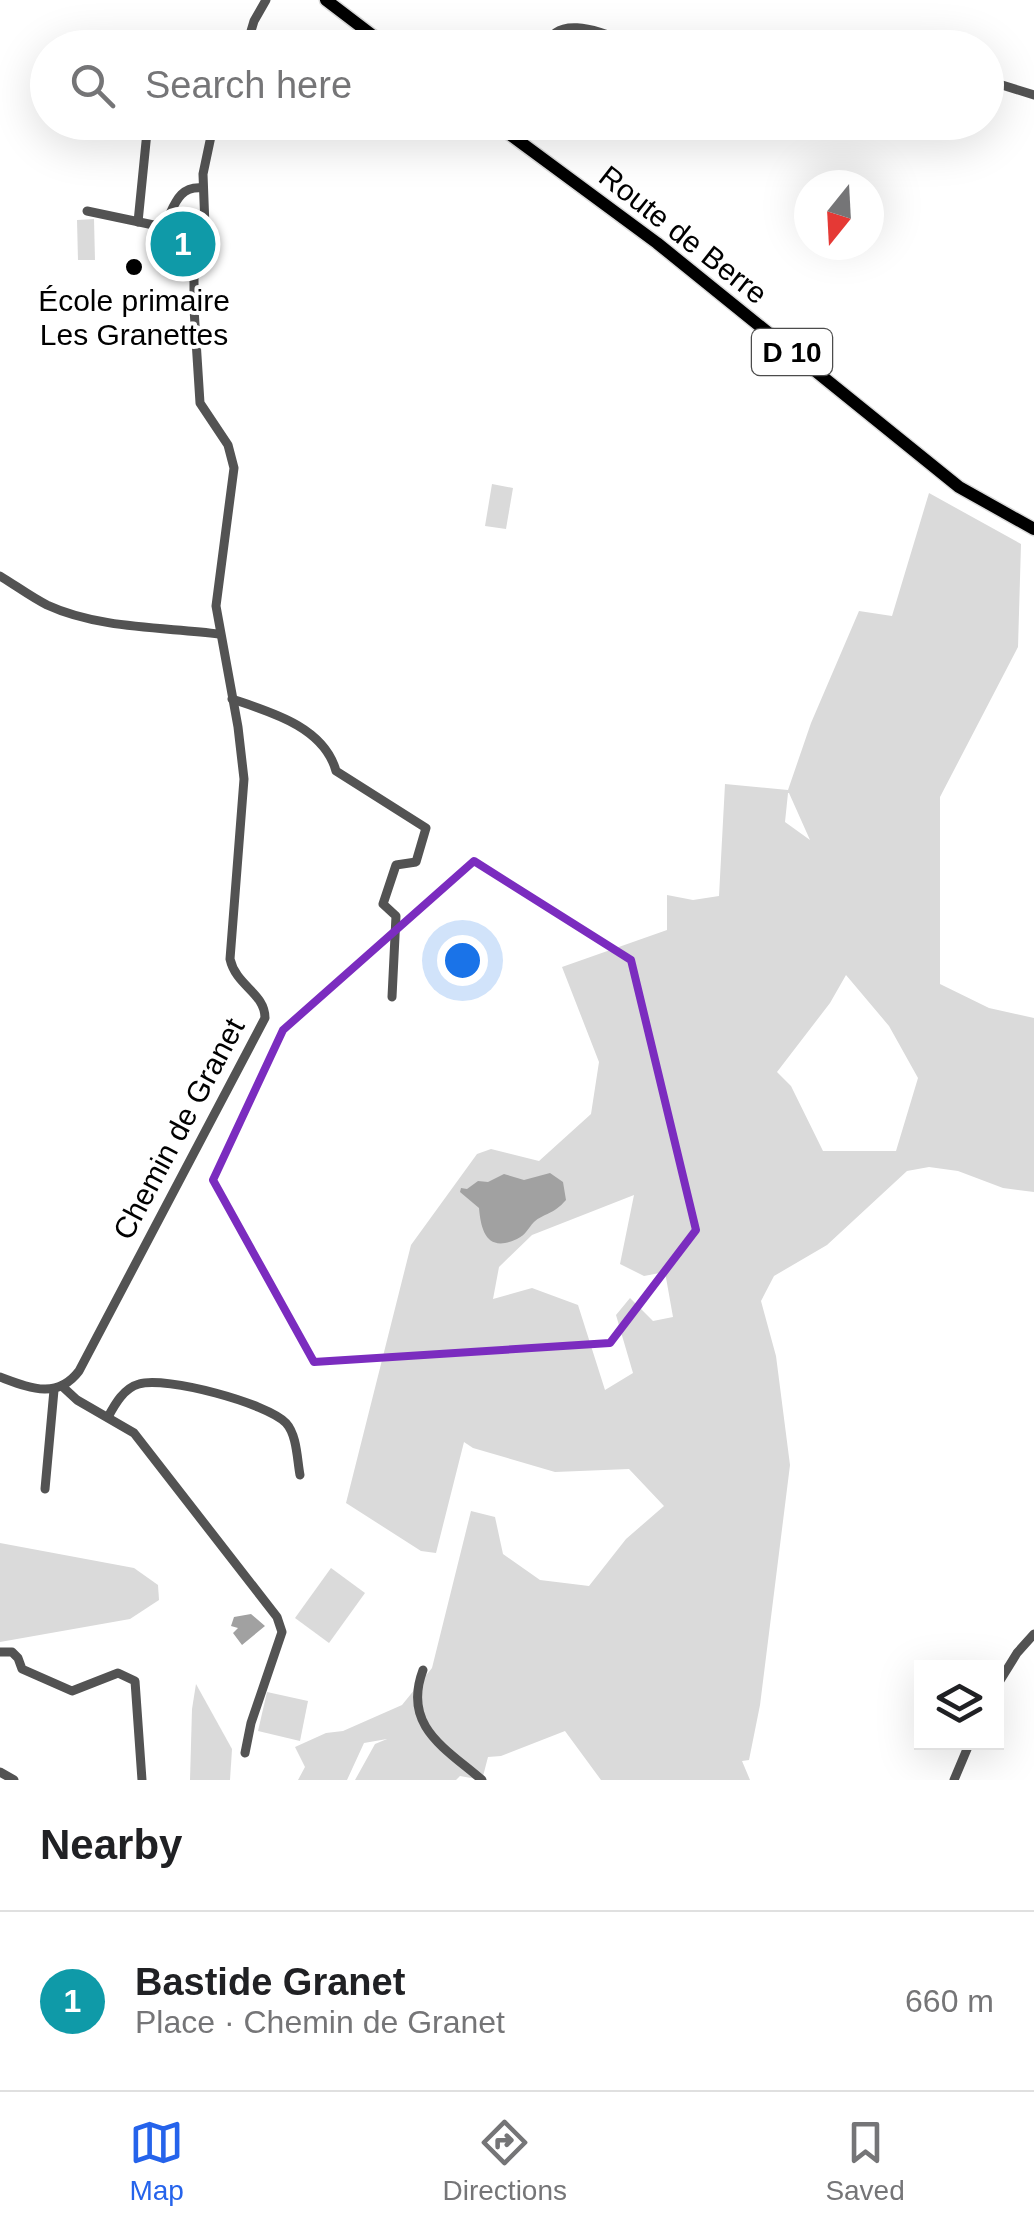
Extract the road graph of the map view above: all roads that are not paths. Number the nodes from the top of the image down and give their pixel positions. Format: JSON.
{"nodes":[{"id":1,"x":257,"y":0,"type":"edge"},
{"id":2,"x":266,"y":0,"type":"edge"},
{"id":3,"x":315,"y":0,"type":"edge"},
{"id":4,"x":331,"y":5,"type":"edge"},
{"id":5,"x":256,"y":15,"type":"junction"},
{"id":6,"x":251,"y":30,"type":"edge"},
{"id":7,"x":365,"y":30,"type":"edge"},
{"id":8,"x":558,"y":30,"type":"edge"},
{"id":9,"x":584,"y":30,"type":"edge"},
{"id":10,"x":1004,"y":86,"type":"edge"},
{"id":11,"x":1034,"y":96,"type":"edge"},
{"id":12,"x":146,"y":140,"type":"edge"},
{"id":13,"x":209,"y":140,"type":"edge"},
{"id":14,"x":518,"y":140,"type":"edge"},
{"id":15,"x":203,"y":188,"type":"junction"},
{"id":16,"x":86,"y":212,"type":"dead end"},
{"id":17,"x":138,"y":222,"type":"junction"},
{"id":18,"x":1034,"y":529,"type":"edge"},
{"id":19,"x":0,"y":576,"type":"edge"},
{"id":20,"x":219,"y":634,"type":"junction"},
{"id":21,"x":232,"y":699,"type":"junction"},
{"id":22,"x":392,"y":997,"type":"dead end"},
{"id":23,"x":0,"y":1377,"type":"edge"},
{"id":24,"x":59,"y":1389,"type":"junction"},
{"id":25,"x":108,"y":1417,"type":"junction"},
{"id":26,"x":300,"y":1474,"type":"dead end"},
{"id":27,"x":45,"y":1488,"type":"dead end"},
{"id":28,"x":1034,"y":1634,"type":"edge"},
{"id":29,"x":0,"y":1652,"type":"edge"},
{"id":30,"x":423,"y":1670,"type":"dead end"},
{"id":31,"x":1004,"y":1674,"type":"edge"},
{"id":32,"x":967,"y":1750,"type":"edge"},
{"id":33,"x":245,"y":1754,"type":"dead end"},
{"id":34,"x":0,"y":1772,"type":"edge"},
{"id":35,"x":14,"y":1780,"type":"edge"},
{"id":36,"x":142,"y":1780,"type":"edge"},
{"id":37,"x":482,"y":1780,"type":"edge"},
{"id":38,"x":954,"y":1780,"type":"edge"}],
"edges":[{"from":1,"to":5,"type":"street"},
{"from":2,"to":5,"type":"street"},
{"from":3,"to":4,"type":"main road"},
{"from":4,"to":7,"type":"main road"},
{"from":5,"to":6,"type":"street"},
{"from":8,"to":9,"type":"street"},
{"from":10,"to":11,"type":"street"},
{"from":12,"to":17,"type":"street"},
{"from":13,"to":15,"type":"street","name":"Chemin de Granet"},
{"from":14,"to":18,"type":"main road","name":"Route de Berre","number":"D 10"},
{"from":15,"to":17,"type":"street"},
{"from":15,"to":20,"type":"street","name":"Chemin de Granet"},
{"from":16,"to":17,"type":"street"},
{"from":19,"to":20,"type":"street"},
{"from":20,"to":21,"type":"street","name":"Chemin de Granet"},
{"from":21,"to":22,"type":"street"},
{"from":21,"to":24,"type":"street","name":"Chemin de Granet"},
{"from":23,"to":24,"type":"street"},
{"from":24,"to":25,"type":"street"},
{"from":24,"to":27,"type":"street"},
{"from":25,"to":26,"type":"street"},
{"from":25,"to":33,"type":"street"},
{"from":28,"to":31,"type":"street"},
{"from":29,"to":36,"type":"street"},
{"from":30,"to":37,"type":"street"},
{"from":32,"to":38,"type":"street"},
{"from":34,"to":35,"type":"street"}]}
